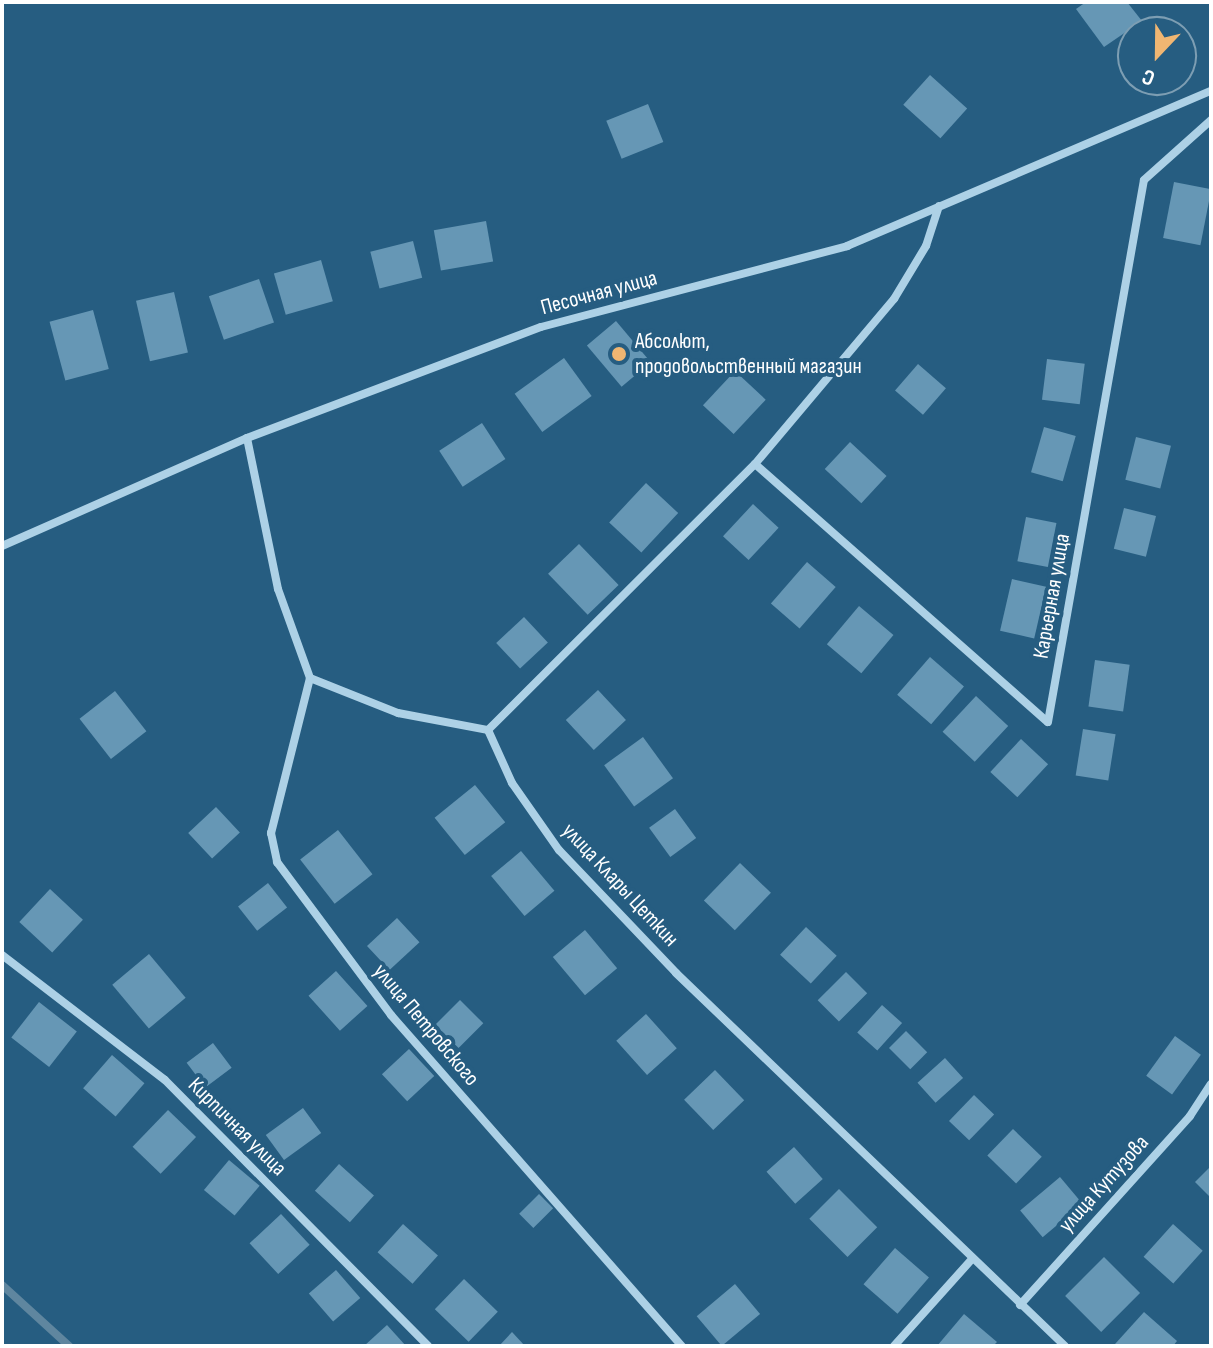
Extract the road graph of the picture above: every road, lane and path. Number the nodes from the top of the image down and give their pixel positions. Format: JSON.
{"nodes":[{"id":1,"x":1211,"y":91,"type":"edge"},
{"id":2,"x":1211,"y":120,"type":"edge"},
{"id":3,"x":939,"y":206,"type":"junction"},
{"id":4,"x":247,"y":438,"type":"junction"},
{"id":5,"x":755,"y":464,"type":"junction"},
{"id":6,"x":2,"y":546,"type":"edge"},
{"id":7,"x":310,"y":678,"type":"junction"},
{"id":8,"x":488,"y":730,"type":"junction"},
{"id":9,"x":2,"y":955,"type":"edge"},
{"id":10,"x":1211,"y":1084,"type":"edge"},
{"id":11,"x":972,"y":1259,"type":"junction"},
{"id":12,"x":1020,"y":1305,"type":"junction"},
{"id":13,"x":428,"y":1346,"type":"edge"},
{"id":14,"x":682,"y":1346,"type":"edge"},
{"id":15,"x":894,"y":1346,"type":"edge"},
{"id":16,"x":1065,"y":1346,"type":"edge"}],
"edges":[{"from":1,"to":3,"type":"street","name":"Песочная улица"},
{"from":2,"to":5,"type":"street","name":"Карьерная улица"},
{"from":3,"to":4,"type":"street","name":"Песочная улица"},
{"from":3,"to":5,"type":"street"},
{"from":4,"to":6,"type":"street","name":"Песочная улица"},
{"from":4,"to":7,"type":"street"},
{"from":5,"to":8,"type":"street"},
{"from":7,"to":8,"type":"street"},
{"from":7,"to":14,"type":"street","name":"улица Петровского"},
{"from":8,"to":11,"type":"street","name":"улица Клары Цеткин"},
{"from":9,"to":13,"type":"street","name":"Кирпичная улица"},
{"from":10,"to":12,"type":"street","name":"улица Кутузова"},
{"from":11,"to":12,"type":"street","name":"улица Клары Цеткин"},
{"from":11,"to":15,"type":"street"},
{"from":12,"to":16,"type":"street","name":"улица Клары Цеткин"}]}
